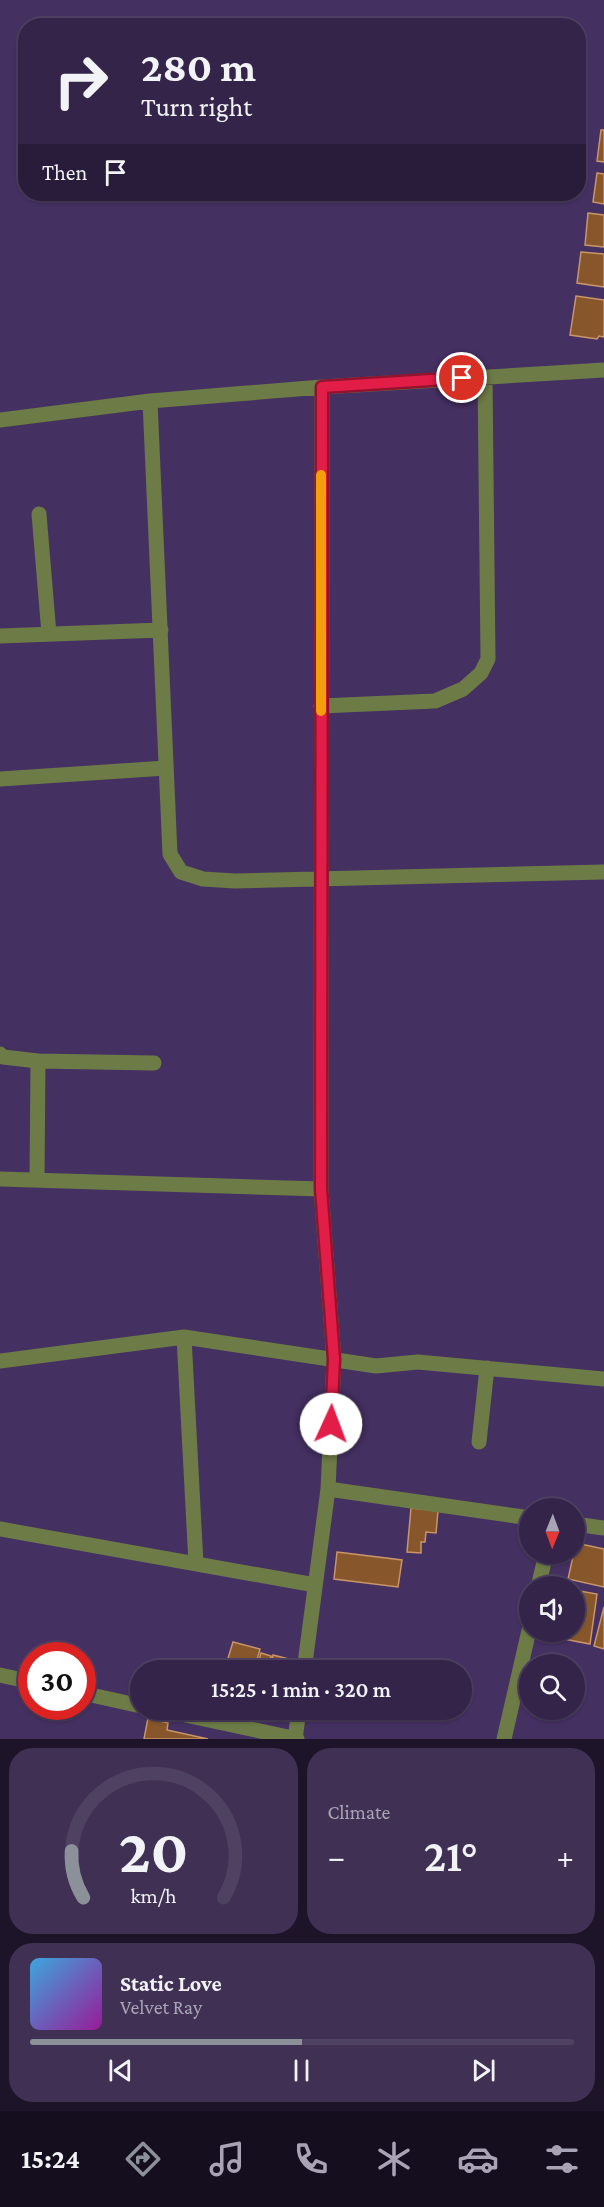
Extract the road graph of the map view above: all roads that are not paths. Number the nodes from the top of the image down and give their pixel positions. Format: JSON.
{"nodes":[{"id":1,"x":604,"y":369,"type":"edge"},
{"id":2,"x":485,"y":377,"type":"junction"},
{"id":3,"x":322,"y":387,"type":"junction"},
{"id":4,"x":150,"y":400,"type":"junction"},
{"id":5,"x":0,"y":420,"type":"edge"},
{"id":6,"x":39,"y":514,"type":"dead end"},
{"id":7,"x":160,"y":630,"type":"junction"},
{"id":8,"x":50,"y":634,"type":"junction"},
{"id":9,"x":0,"y":636,"type":"edge"},
{"id":10,"x":321,"y":706,"type":"junction"},
{"id":11,"x":166,"y":768,"type":"junction"},
{"id":12,"x":0,"y":779,"type":"edge"},
{"id":13,"x":604,"y":872,"type":"edge"},
{"id":14,"x":321,"y":880,"type":"junction"},
{"id":15,"x":0,"y":1054,"type":"edge"},
{"id":16,"x":38,"y":1061,"type":"junction"},
{"id":17,"x":154,"y":1063,"type":"dead end"},
{"id":18,"x":0,"y":1179,"type":"edge"},
{"id":19,"x":37,"y":1180,"type":"junction"},
{"id":20,"x":321,"y":1189,"type":"junction"},
{"id":21,"x":184,"y":1337,"type":"junction"},
{"id":22,"x":334,"y":1359,"type":"junction"},
{"id":23,"x":0,"y":1362,"type":"edge"},
{"id":24,"x":487,"y":1368,"type":"junction"},
{"id":25,"x":604,"y":1379,"type":"edge"},
{"id":26,"x":479,"y":1442,"type":"dead end"},
{"id":27,"x":328,"y":1490,"type":"junction"},
{"id":28,"x":519,"y":1516,"type":"edge"},
{"id":29,"x":585,"y":1525,"type":"edge"},
{"id":30,"x":604,"y":1528,"type":"edge"},
{"id":31,"x":0,"y":1529,"type":"edge"},
{"id":32,"x":196,"y":1564,"type":"junction"},
{"id":33,"x":315,"y":1585,"type":"junction"},
{"id":34,"x":526,"y":1642,"type":"edge"},
{"id":35,"x":305,"y":1660,"type":"edge"},
{"id":36,"x":0,"y":1675,"type":"edge"},
{"id":37,"x":18,"y":1679,"type":"edge"},
{"id":38,"x":96,"y":1696,"type":"edge"},
{"id":39,"x":130,"y":1704,"type":"edge"},
{"id":40,"x":208,"y":1720,"type":"edge"},
{"id":41,"x":298,"y":1720,"type":"edge"},
{"id":42,"x":296,"y":1739,"type":"edge"},
{"id":43,"x":504,"y":1739,"type":"edge"}],
"edges":[{"from":1,"to":2,"type":"street"},
{"from":2,"to":3,"type":"street"},
{"from":2,"to":10,"type":"street"},
{"from":3,"to":4,"type":"street"},
{"from":3,"to":10,"type":"street"},
{"from":4,"to":5,"type":"street"},
{"from":4,"to":7,"type":"street"},
{"from":6,"to":8,"type":"street"},
{"from":7,"to":8,"type":"street"},
{"from":7,"to":11,"type":"street"},
{"from":8,"to":9,"type":"street"},
{"from":10,"to":14,"type":"street"},
{"from":11,"to":12,"type":"street"},
{"from":11,"to":14,"type":"street"},
{"from":13,"to":14,"type":"street"},
{"from":14,"to":20,"type":"street"},
{"from":15,"to":16,"type":"street"},
{"from":16,"to":17,"type":"street"},
{"from":16,"to":19,"type":"street"},
{"from":18,"to":19,"type":"street"},
{"from":19,"to":20,"type":"street"},
{"from":20,"to":22,"type":"street"},
{"from":21,"to":22,"type":"street"},
{"from":21,"to":23,"type":"street"},
{"from":21,"to":32,"type":"street"},
{"from":22,"to":24,"type":"street"},
{"from":22,"to":27,"type":"street"},
{"from":24,"to":25,"type":"street"},
{"from":24,"to":26,"type":"street"},
{"from":27,"to":28,"type":"street"},
{"from":27,"to":33,"type":"street"},
{"from":29,"to":30,"type":"street"},
{"from":31,"to":32,"type":"street"},
{"from":32,"to":33,"type":"street"},
{"from":33,"to":35,"type":"street"},
{"from":34,"to":43,"type":"street"},
{"from":36,"to":37,"type":"street"},
{"from":38,"to":39,"type":"street"},
{"from":40,"to":42,"type":"street"},
{"from":41,"to":42,"type":"street"}]}
